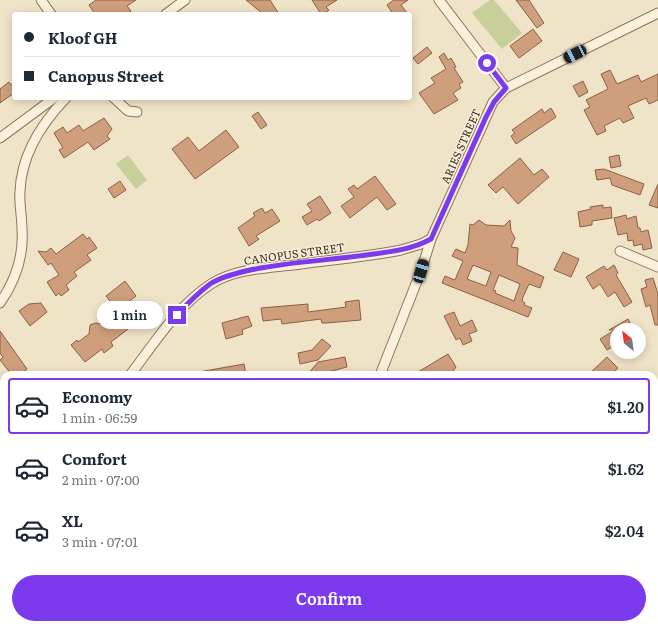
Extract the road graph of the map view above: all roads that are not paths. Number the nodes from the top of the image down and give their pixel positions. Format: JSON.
{"nodes":[{"id":1,"x":40,"y":0,"type":"edge"},
{"id":2,"x":184,"y":0,"type":"edge"},
{"id":3,"x":439,"y":0,"type":"edge"},
{"id":4,"x":49,"y":12,"type":"edge"},
{"id":5,"x":169,"y":12,"type":"edge"},
{"id":6,"x":658,"y":13,"type":"edge"},
{"id":7,"x":506,"y":88,"type":"junction"},
{"id":8,"x":51,"y":100,"type":"edge"},
{"id":9,"x":64,"y":100,"type":"edge"},
{"id":10,"x":116,"y":100,"type":"edge"},
{"id":11,"x":137,"y":112,"type":"dead end"},
{"id":12,"x":0,"y":138,"type":"edge"},
{"id":13,"x":431,"y":239,"type":"junction"},
{"id":14,"x":620,"y":251,"type":"dead end"},
{"id":15,"x":658,"y":266,"type":"edge"},
{"id":16,"x":0,"y":303,"type":"edge"},
{"id":17,"x":133,"y":371,"type":"edge"},
{"id":18,"x":382,"y":371,"type":"edge"}],
"edges":[{"from":1,"to":4,"type":"street"},
{"from":2,"to":5,"type":"street"},
{"from":3,"to":7,"type":"street"},
{"from":6,"to":7,"type":"street","name":"ARIES STREET"},
{"from":7,"to":13,"type":"street","name":"ARIES STREET"},
{"from":8,"to":12,"type":"street"},
{"from":9,"to":16,"type":"street"},
{"from":10,"to":11,"type":"street"},
{"from":13,"to":17,"type":"street","name":"CANOPUS STREET"},
{"from":13,"to":18,"type":"street","name":"ARIES STREET"},
{"from":14,"to":15,"type":"street"}]}
